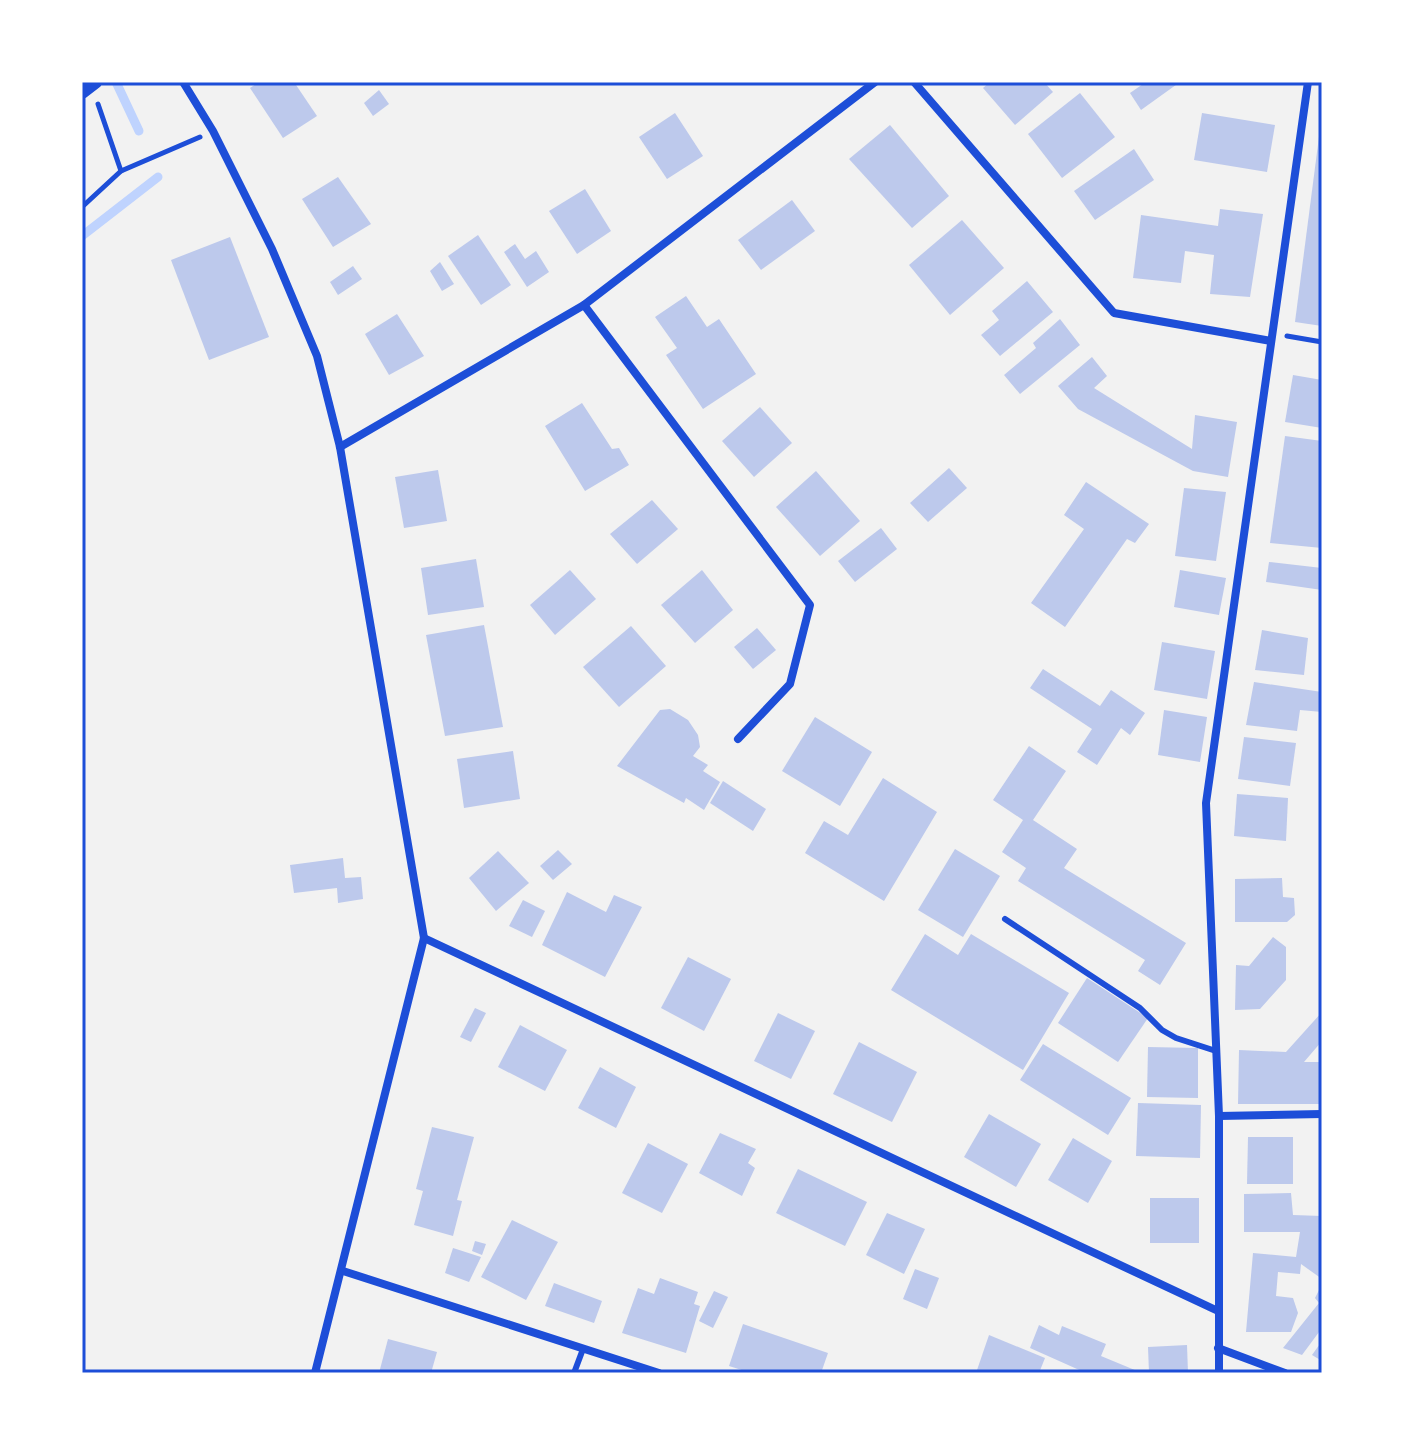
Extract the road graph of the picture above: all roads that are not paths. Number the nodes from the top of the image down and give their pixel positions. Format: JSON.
{"nodes":[{"id":1,"x":183,"y":82,"type":"edge"},
{"id":2,"x":875,"y":82,"type":"edge"},
{"id":3,"x":914,"y":82,"type":"edge"},
{"id":4,"x":1308,"y":82,"type":"edge"},
{"id":5,"x":584,"y":305,"type":"junction"},
{"id":6,"x":1271,"y":337,"type":"junction"},
{"id":7,"x":340,"y":447,"type":"junction"},
{"id":8,"x":738,"y":739,"type":"dead end"},
{"id":9,"x":1005,"y":919,"type":"dead end"},
{"id":10,"x":424,"y":938,"type":"junction"},
{"id":11,"x":1216,"y":1051,"type":"junction"},
{"id":12,"x":1322,"y":1114,"type":"edge"},
{"id":13,"x":1219,"y":1116,"type":"junction"},
{"id":14,"x":343,"y":1271,"type":"junction"},
{"id":15,"x":1218,"y":1311,"type":"junction"},
{"id":16,"x":1218,"y":1348,"type":"junction"},
{"id":17,"x":583,"y":1349,"type":"junction"},
{"id":18,"x":315,"y":1373,"type":"edge"},
{"id":19,"x":574,"y":1373,"type":"edge"},
{"id":20,"x":659,"y":1373,"type":"edge"},
{"id":21,"x":1219,"y":1373,"type":"edge"},
{"id":22,"x":1285,"y":1373,"type":"edge"}],
"edges":[{"from":1,"to":7,"type":"street"},
{"from":2,"to":5,"type":"street"},
{"from":3,"to":6,"type":"street"},
{"from":4,"to":6,"type":"street"},
{"from":5,"to":7,"type":"street"},
{"from":5,"to":8,"type":"street"},
{"from":6,"to":11,"type":"street"},
{"from":7,"to":10,"type":"street"},
{"from":9,"to":11,"type":"lane"},
{"from":10,"to":14,"type":"street"},
{"from":10,"to":15,"type":"street"},
{"from":11,"to":13,"type":"street"},
{"from":12,"to":13,"type":"street"},
{"from":13,"to":15,"type":"street"},
{"from":14,"to":17,"type":"street"},
{"from":14,"to":18,"type":"street"},
{"from":15,"to":16,"type":"street"},
{"from":16,"to":21,"type":"street"},
{"from":16,"to":22,"type":"street"},
{"from":17,"to":19,"type":"lane"},
{"from":17,"to":20,"type":"street"}]}
